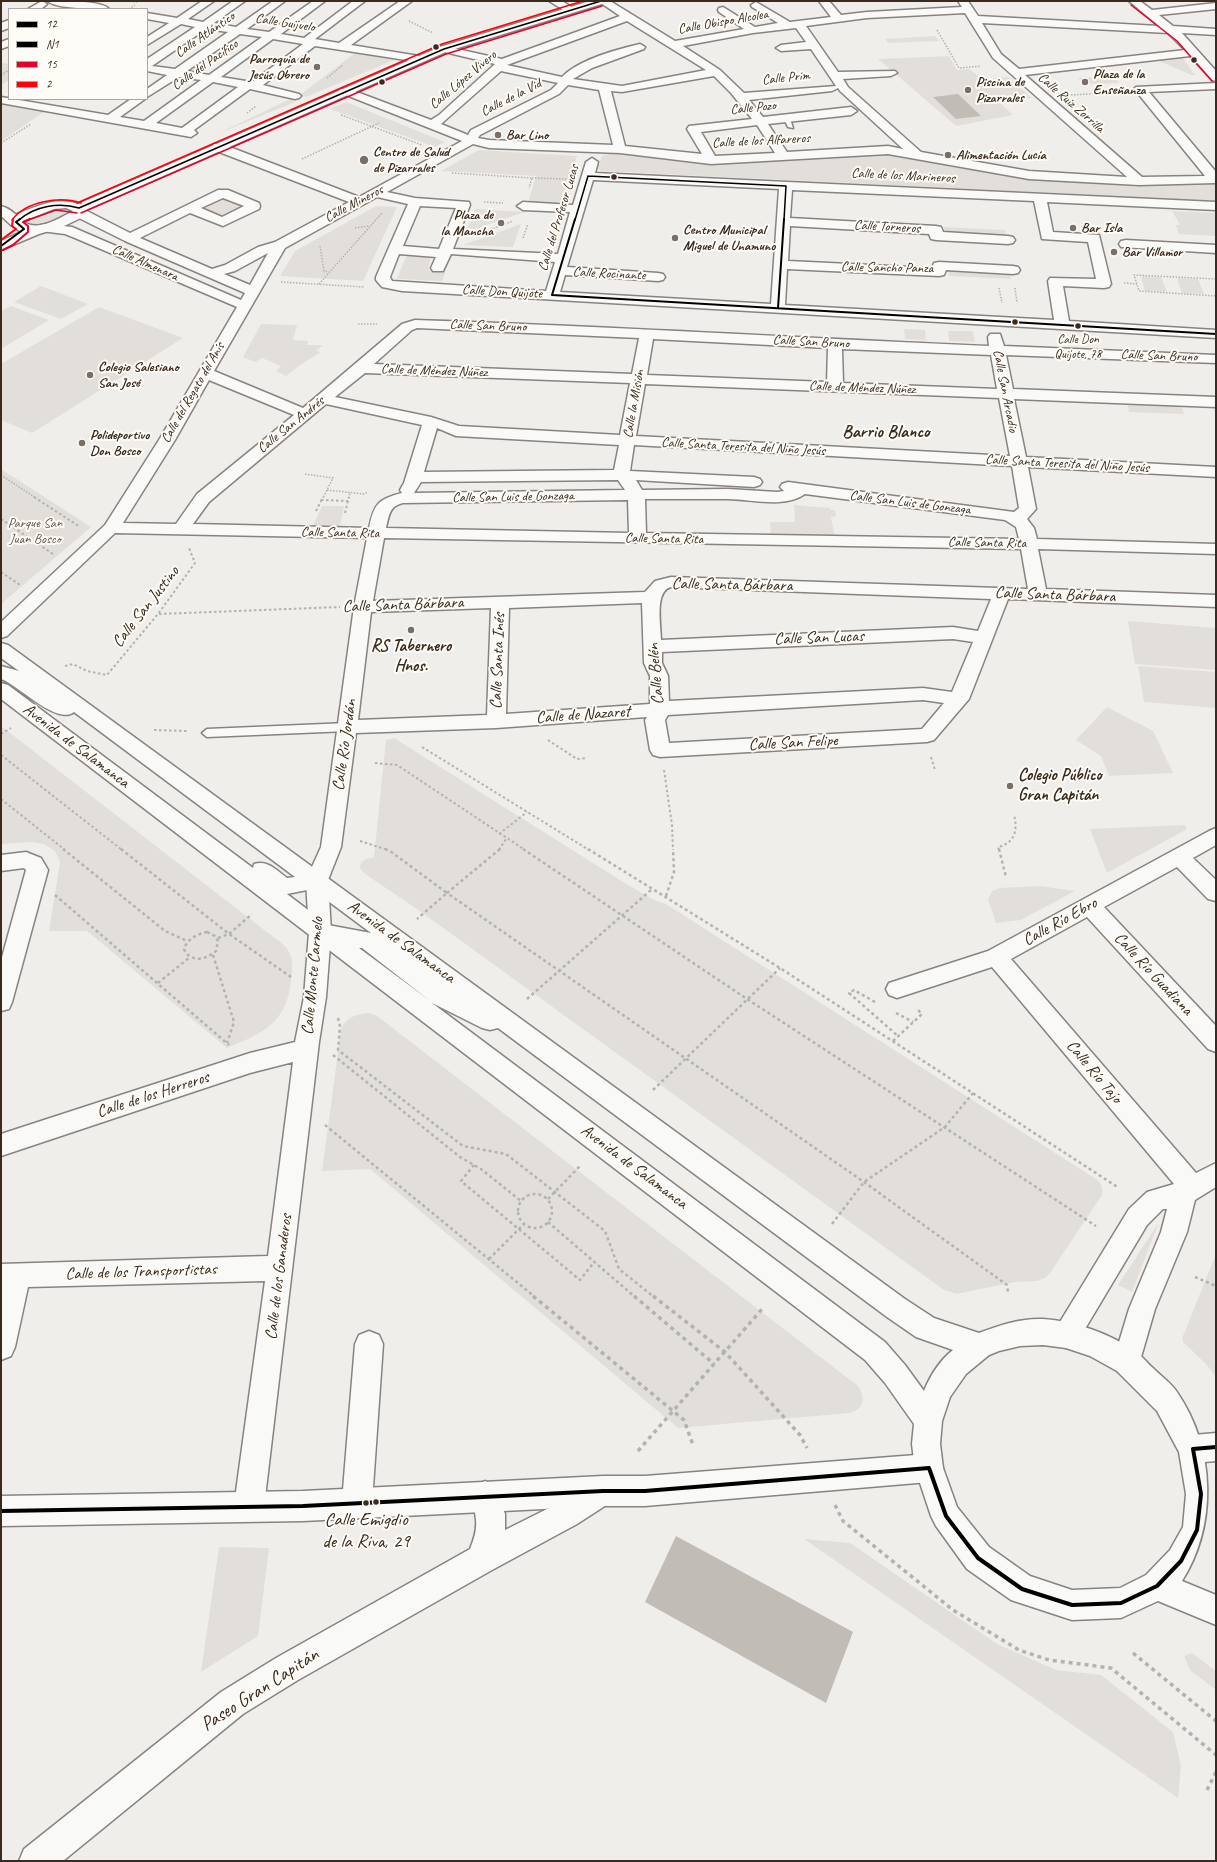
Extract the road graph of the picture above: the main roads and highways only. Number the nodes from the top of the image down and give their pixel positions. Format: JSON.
{"nodes":[{"id":1,"x":53,"y":1,"type":"edge"},
{"id":2,"x":210,"y":1,"type":"edge"},
{"id":3,"x":240,"y":1,"type":"edge"},
{"id":4,"x":280,"y":1,"type":"edge"},
{"id":5,"x":320,"y":1,"type":"edge"},
{"id":6,"x":363,"y":1,"type":"edge"},
{"id":7,"x":554,"y":1,"type":"edge"},
{"id":8,"x":602,"y":1,"type":"edge"},
{"id":9,"x":824,"y":1,"type":"edge"},
{"id":10,"x":1134,"y":1,"type":"edge"},
{"id":11,"x":384,"y":4,"type":"dead end"},
{"id":12,"x":402,"y":4,"type":"edge"},
{"id":13,"x":72,"y":5,"type":"edge"},
{"id":14,"x":756,"y":5,"type":"dead end"},
{"id":15,"x":867,"y":6,"type":"dead end"},
{"id":16,"x":1214,"y":6,"type":"edge"},
{"id":17,"x":96,"y":8,"type":"edge"},
{"id":18,"x":571,"y":10,"type":"junction"},
{"id":19,"x":723,"y":10,"type":"dead end"},
{"id":20,"x":969,"y":10,"type":"edge"},
{"id":21,"x":1149,"y":13,"type":"junction"},
{"id":22,"x":873,"y":15,"type":"junction"},
{"id":23,"x":148,"y":16,"type":"edge"},
{"id":24,"x":627,"y":17,"type":"junction"},
{"id":25,"x":838,"y":19,"type":"junction"},
{"id":26,"x":179,"y":21,"type":"junction"},
{"id":27,"x":794,"y":24,"type":"junction"},
{"id":28,"x":204,"y":25,"type":"junction"},
{"id":29,"x":1111,"y":26,"type":"junction"},
{"id":30,"x":238,"y":30,"type":"junction"},
{"id":31,"x":754,"y":30,"type":"junction"},
{"id":32,"x":1171,"y":30,"type":"junction"},
{"id":33,"x":1216,"y":32,"type":"edge"},
{"id":34,"x":272,"y":36,"type":"junction"},
{"id":35,"x":1122,"y":37,"type":"dead end"},
{"id":36,"x":148,"y":41,"type":"edge"},
{"id":37,"x":310,"y":41,"type":"junction"},
{"id":38,"x":673,"y":45,"type":"junction"},
{"id":39,"x":814,"y":45,"type":"junction"},
{"id":40,"x":341,"y":47,"type":"junction"},
{"id":41,"x":640,"y":47,"type":"dead end"},
{"id":42,"x":1132,"y":47,"type":"dead end"},
{"id":43,"x":444,"y":49,"type":"junction"},
{"id":44,"x":782,"y":49,"type":"dead end"},
{"id":45,"x":1194,"y":52,"type":"junction"},
{"id":46,"x":1143,"y":58,"type":"junction"},
{"id":47,"x":420,"y":59,"type":"junction"},
{"id":48,"x":148,"y":63,"type":"edge"},
{"id":49,"x":502,"y":65,"type":"junction"},
{"id":50,"x":148,"y":68,"type":"edge"},
{"id":51,"x":716,"y":72,"type":"junction"},
{"id":52,"x":176,"y":73,"type":"junction"},
{"id":53,"x":891,"y":73,"type":"dead end"},
{"id":54,"x":1015,"y":73,"type":"junction"},
{"id":55,"x":1216,"y":78,"type":"edge"},
{"id":56,"x":211,"y":79,"type":"junction"},
{"id":57,"x":564,"y":81,"type":"junction"},
{"id":58,"x":833,"y":82,"type":"junction"},
{"id":59,"x":251,"y":85,"type":"junction"},
{"id":60,"x":1216,"y":86,"type":"edge"},
{"id":61,"x":604,"y":88,"type":"junction"},
{"id":62,"x":345,"y":91,"type":"junction"},
{"id":63,"x":148,"y":93,"type":"edge"},
{"id":64,"x":295,"y":96,"type":"road end"},
{"id":65,"x":742,"y":97,"type":"junction"},
{"id":66,"x":1,"y":100,"type":"edge"},
{"id":67,"x":138,"y":100,"type":"edge"},
{"id":68,"x":89,"y":103,"type":"dead end"},
{"id":69,"x":53,"y":105,"type":"edge"},
{"id":70,"x":851,"y":111,"type":"dead end"},
{"id":71,"x":75,"y":112,"type":"junction"},
{"id":72,"x":111,"y":118,"type":"junction"},
{"id":73,"x":761,"y":122,"type":"junction"},
{"id":74,"x":146,"y":125,"type":"junction"},
{"id":75,"x":432,"y":125,"type":"junction"},
{"id":76,"x":471,"y":140,"type":"junction"},
{"id":77,"x":218,"y":147,"type":"junction"},
{"id":78,"x":596,"y":149,"type":"junction"},
{"id":79,"x":620,"y":149,"type":"junction"},
{"id":80,"x":916,"y":154,"type":"junction"},
{"id":81,"x":783,"y":156,"type":"junction"},
{"id":82,"x":711,"y":160,"type":"junction"},
{"id":83,"x":588,"y":176,"type":"junction"},
{"id":84,"x":1216,"y":179,"type":"edge"},
{"id":85,"x":1139,"y":181,"type":"junction"},
{"id":86,"x":786,"y":186,"type":"junction"},
{"id":87,"x":374,"y":193,"type":"junction"},
{"id":88,"x":1040,"y":198,"type":"junction"},
{"id":89,"x":358,"y":201,"type":"junction"},
{"id":90,"x":415,"y":202,"type":"junction"},
{"id":91,"x":1216,"y":206,"type":"edge"},
{"id":92,"x":578,"y":208,"type":"junction"},
{"id":93,"x":191,"y":209,"type":"dead end"},
{"id":94,"x":528,"y":209,"type":"road end"},
{"id":95,"x":79,"y":211,"type":"junction"},
{"id":96,"x":22,"y":221,"type":"edge"},
{"id":97,"x":784,"y":222,"type":"junction"},
{"id":98,"x":130,"y":238,"type":"junction"},
{"id":99,"x":1008,"y":240,"type":"dead end"},
{"id":100,"x":6,"y":244,"type":"edge"},
{"id":101,"x":1126,"y":244,"type":"dead end"},
{"id":102,"x":280,"y":245,"type":"junction"},
{"id":103,"x":1216,"y":248,"type":"edge"},
{"id":104,"x":395,"y":250,"type":"junction"},
{"id":105,"x":450,"y":252,"type":"junction"},
{"id":106,"x":564,"y":258,"type":"junction"},
{"id":107,"x":782,"y":265,"type":"junction"},
{"id":108,"x":438,"y":268,"type":"dead end"},
{"id":109,"x":1013,"y":270,"type":"road end"},
{"id":110,"x":559,"y":271,"type":"junction"},
{"id":111,"x":211,"y":273,"type":"junction"},
{"id":112,"x":658,"y":277,"type":"dead end"},
{"id":113,"x":552,"y":295,"type":"junction"},
{"id":114,"x":248,"y":298,"type":"junction"},
{"id":115,"x":778,"y":308,"type":"junction"},
{"id":116,"x":991,"y":321,"type":"junction"},
{"id":117,"x":1062,"y":324,"type":"junction"},
{"id":118,"x":407,"y":327,"type":"joint"},
{"id":119,"x":647,"y":334,"type":"junction"},
{"id":120,"x":1216,"y":334,"type":"edge"},
{"id":121,"x":835,"y":344,"type":"junction"},
{"id":122,"x":997,"y":350,"type":"junction"},
{"id":123,"x":1216,"y":358,"type":"edge"},
{"id":124,"x":361,"y":368,"type":"junction"},
{"id":125,"x":206,"y":373,"type":"junction"},
{"id":126,"x":508,"y":374,"type":"junction"},
{"id":127,"x":638,"y":379,"type":"junction"},
{"id":128,"x":835,"y":387,"type":"junction"},
{"id":129,"x":505,"y":389,"type":"dead end"},
{"id":130,"x":1006,"y":393,"type":"junction"},
{"id":131,"x":323,"y":399,"type":"junction"},
{"id":132,"x":1216,"y":402,"type":"edge"},
{"id":133,"x":304,"y":414,"type":"junction"},
{"id":134,"x":430,"y":422,"type":"junction"},
{"id":135,"x":627,"y":441,"type":"junction"},
{"id":136,"x":1018,"y":462,"type":"junction"},
{"id":137,"x":1216,"y":472,"type":"edge"},
{"id":138,"x":621,"y":474,"type":"junction"},
{"id":139,"x":413,"y":477,"type":"junction"},
{"id":140,"x":802,"y":489,"type":"junction"},
{"id":141,"x":636,"y":495,"type":"junction"},
{"id":142,"x":396,"y":500,"type":"junction"},
{"id":143,"x":1017,"y":519,"type":"junction"},
{"id":144,"x":111,"y":528,"type":"junction"},
{"id":145,"x":181,"y":529,"type":"junction"},
{"id":146,"x":377,"y":534,"type":"junction"},
{"id":147,"x":638,"y":538,"type":"junction"},
{"id":148,"x":1029,"y":544,"type":"junction"},
{"id":149,"x":1216,"y":549,"type":"edge"},
{"id":150,"x":1002,"y":593,"type":"junction"},
{"id":151,"x":1038,"y":595,"type":"junction"},
{"id":152,"x":652,"y":597,"type":"junction"},
{"id":153,"x":1216,"y":601,"type":"edge"},
{"id":154,"x":500,"y":602,"type":"junction"},
{"id":155,"x":363,"y":607,"type":"junction"},
{"id":156,"x":1,"y":632,"type":"edge"},
{"id":157,"x":985,"y":638,"type":"junction"},
{"id":158,"x":653,"y":646,"type":"junction"},
{"id":159,"x":1,"y":649,"type":"edge"},
{"id":160,"x":1,"y":672,"type":"edge"},
{"id":161,"x":1,"y":689,"type":"edge"},
{"id":162,"x":958,"y":699,"type":"junction"},
{"id":163,"x":660,"y":710,"type":"junction"},
{"id":164,"x":496,"y":721,"type":"junction"},
{"id":165,"x":348,"y":727,"type":"junction"},
{"id":166,"x":111,"y":730,"type":"junction"},
{"id":167,"x":660,"y":750,"type":"joint"},
{"id":168,"x":151,"y":803,"type":"junction"},
{"id":169,"x":1216,"y":836,"type":"edge"},
{"id":170,"x":1179,"y":857,"type":"junction"},
{"id":171,"x":5,"y":862,"type":"edge"},
{"id":172,"x":317,"y":880,"type":"junction"},
{"id":173,"x":1216,"y":893,"type":"edge"},
{"id":174,"x":1090,"y":906,"type":"junction"},
{"id":175,"x":320,"y":932,"type":"junction"},
{"id":176,"x":996,"y":957,"type":"junction"},
{"id":177,"x":897,"y":990,"type":"dead end"},
{"id":178,"x":1,"y":1002,"type":"edge"},
{"id":179,"x":1216,"y":1042,"type":"edge"},
{"id":180,"x":543,"y":1048,"type":"junction"},
{"id":181,"x":306,"y":1049,"type":"junction"},
{"id":182,"x":1,"y":1145,"type":"edge"},
{"id":183,"x":1216,"y":1174,"type":"edge"},
{"id":184,"x":1188,"y":1190,"type":"junction"},
{"id":185,"x":280,"y":1268,"type":"junction"},
{"id":186,"x":10,"y":1276,"type":"edge"},
{"id":187,"x":1066,"y":1335,"type":"junction"},
{"id":188,"x":369,"y":1344,"type":"dead end"},
{"id":189,"x":979,"y":1346,"type":"junction"},
{"id":190,"x":1,"y":1347,"type":"edge"},
{"id":191,"x":1127,"y":1362,"type":"junction"},
{"id":192,"x":928,"y":1421,"type":"junction"},
{"id":193,"x":1205,"y":1448,"type":"edge"},
{"id":194,"x":929,"y":1468,"type":"junction"},
{"id":195,"x":603,"y":1490,"type":"junction"},
{"id":196,"x":485,"y":1496,"type":"junction"},
{"id":197,"x":357,"y":1502,"type":"junction"},
{"id":198,"x":1209,"y":1503,"type":"edge"},
{"id":199,"x":249,"y":1506,"type":"junction"},
{"id":200,"x":1,"y":1511,"type":"edge"},
{"id":201,"x":481,"y":1559,"type":"junction"},
{"id":202,"x":1157,"y":1586,"type":"junction"},
{"id":203,"x":1216,"y":1610,"type":"edge"},
{"id":204,"x":36,"y":1861,"type":"edge"}],
"edges":[{"from":1,"to":13,"type":"main road"},
{"from":2,"to":26,"type":"main road"},
{"from":3,"to":28,"type":"main road"},
{"from":4,"to":30,"type":"main road","name":"Calle Atlántico"},
{"from":5,"to":34,"type":"main road","name":"Calle del Pacífico"},
{"from":6,"to":37,"type":"main road"},
{"from":7,"to":18,"type":"main road"},
{"from":8,"to":18,"type":"main road"},
{"from":8,"to":24,"type":"main road"},
{"from":9,"to":25,"type":"main road"},
{"from":10,"to":21,"type":"main road"},
{"from":11,"to":12,"type":"main road"},
{"from":12,"to":40,"type":"main road"},
{"from":13,"to":17,"type":"main road"},
{"from":14,"to":27,"type":"main road"},
{"from":15,"to":22,"type":"main road"},
{"from":16,"to":21,"type":"main road"},
{"from":18,"to":43,"type":"main road"},
{"from":19,"to":31,"type":"main road"},
{"from":20,"to":22,"type":"main road","name":"Calle Obispo Alcolea"},
{"from":20,"to":29,"type":"main road","name":"Calle Obispo Alcolea"},
{"from":20,"to":54,"type":"main road","name":"Calle Ruiz Zorrilla"},
{"from":21,"to":32,"type":"main road"},
{"from":22,"to":25,"type":"main road","name":"Calle Obispo Alcolea"},
{"from":23,"to":26,"type":"main road","name":"Calle Guijuelo"},
{"from":24,"to":38,"type":"main road"},
{"from":24,"to":49,"type":"main road","name":"Calle López Vivero"},
{"from":25,"to":27,"type":"main road","name":"Calle Obispo Alcolea"},
{"from":26,"to":28,"type":"main road","name":"Calle Guijuelo"},
{"from":26,"to":36,"type":"main road"},
{"from":27,"to":31,"type":"main road","name":"Calle Obispo Alcolea"},
{"from":27,"to":39,"type":"main road"},
{"from":28,"to":30,"type":"main road","name":"Calle Guijuelo"},
{"from":28,"to":48,"type":"main road"},
{"from":29,"to":32,"type":"main road","name":"Calle Obispo Alcolea"},
{"from":29,"to":35,"type":"main road"},
{"from":30,"to":34,"type":"main road","name":"Calle Guijuelo"},
{"from":30,"to":52,"type":"main road","name":"Calle Atlántico"},
{"from":31,"to":38,"type":"main road","name":"Calle Obispo Alcolea"},
{"from":32,"to":33,"type":"main road","name":"Calle Obispo Alcolea"},
{"from":32,"to":45,"type":"main road"},
{"from":34,"to":37,"type":"main road","name":"Calle Guijuelo"},
{"from":34,"to":56,"type":"main road","name":"Calle del Pacífico"},
{"from":37,"to":40,"type":"main road","name":"Calle Guijuelo"},
{"from":37,"to":59,"type":"main road"},
{"from":38,"to":51,"type":"main road"},
{"from":39,"to":44,"type":"main road"},
{"from":39,"to":58,"type":"main road"},
{"from":40,"to":47,"type":"main road","name":"Calle Guijuelo"},
{"from":41,"to":57,"type":"main road","name":"Calle de la Vid"},
{"from":42,"to":46,"type":"main road"},
{"from":43,"to":47,"type":"main road"},
{"from":43,"to":49,"type":"main road"},
{"from":45,"to":46,"type":"main road"},
{"from":45,"to":55,"type":"main road"},
{"from":46,"to":54,"type":"main road"},
{"from":47,"to":62,"type":"main road"},
{"from":49,"to":57,"type":"main road"},
{"from":49,"to":75,"type":"main road","name":"Calle López Vivero"},
{"from":50,"to":52,"type":"main road"},
{"from":51,"to":61,"type":"main road"},
{"from":51,"to":65,"type":"main road"},
{"from":52,"to":56,"type":"main road"},
{"from":52,"to":63,"type":"main road","name":"Calle Atlántico"},
{"from":53,"to":58,"type":"main road","name":"Calle Prim"},
{"from":54,"to":85,"type":"main road","name":"Calle Ruiz Zorrilla"},
{"from":56,"to":59,"type":"main road"},
{"from":56,"to":74,"type":"main road","name":"Calle del Pacífico"},
{"from":57,"to":61,"type":"main road"},
{"from":57,"to":76,"type":"main road","name":"Calle de la Vid"},
{"from":58,"to":65,"type":"main road","name":"Calle Prim"},
{"from":58,"to":80,"type":"main road"},
{"from":59,"to":64,"type":"main road"},
{"from":59,"to":74,"type":"main road"},
{"from":60,"to":84,"type":"main road"},
{"from":61,"to":79,"type":"main road"},
{"from":62,"to":75,"type":"main road","name":"Calle de los Alfareros"},
{"from":62,"to":77,"type":"main road"},
{"from":65,"to":73,"type":"main road"},
{"from":66,"to":69,"type":"main road"},
{"from":67,"to":72,"type":"main road"},
{"from":68,"to":71,"type":"main road"},
{"from":69,"to":71,"type":"main road"},
{"from":70,"to":73,"type":"main road","name":"Calle Pozo"},
{"from":71,"to":72,"type":"main road"},
{"from":72,"to":74,"type":"main road"},
{"from":73,"to":81,"type":"main road"},
{"from":73,"to":82,"type":"main road","name":"Calle Pozo"},
{"from":75,"to":76,"type":"main road","name":"Calle de los Alfareros"},
{"from":76,"to":78,"type":"main road","name":"Calle de los Alfareros"},
{"from":76,"to":87,"type":"main road","name":"Calle Mineros"},
{"from":77,"to":89,"type":"main road"},
{"from":77,"to":95,"type":"main road"},
{"from":78,"to":79,"type":"main road","name":"Calle de los Alfareros"},
{"from":78,"to":83,"type":"main road","name":"Calle del Profesor Lucas"},
{"from":79,"to":82,"type":"main road","name":"Calle de los Alfareros"},
{"from":80,"to":81,"type":"main road","name":"Calle de los Alfareros"},
{"from":80,"to":85,"type":"main road","name":"Calle de los Alfareros"},
{"from":81,"to":82,"type":"main road","name":"Calle de los Alfareros"},
{"from":83,"to":86,"type":"main road","name":"Calle de los Marineros"},
{"from":83,"to":92,"type":"main road","name":"Calle del Profesor Lucas"},
{"from":84,"to":85,"type":"main road","name":"Calle de los Alfareros"},
{"from":86,"to":88,"type":"main road","name":"Calle de los Marineros"},
{"from":86,"to":97,"type":"main road"},
{"from":87,"to":89,"type":"main road","name":"Calle Mineros"},
{"from":87,"to":90,"type":"main road"},
{"from":88,"to":91,"type":"main road","name":"Calle de los Marineros"},
{"from":88,"to":117,"type":"main road"},
{"from":89,"to":102,"type":"main road","name":"Calle Mineros"},
{"from":90,"to":104,"type":"main road"},
{"from":90,"to":105,"type":"main road"},
{"from":92,"to":94,"type":"main road"},
{"from":92,"to":106,"type":"main road","name":"Calle del Profesor Lucas"},
{"from":93,"to":98,"type":"main road","name":"Calle Almenara"},
{"from":95,"to":96,"type":"main road"},
{"from":95,"to":96,"type":"main road","name":"Calle Almenara"},
{"from":95,"to":98,"type":"main road","name":"Calle Almenara"},
{"from":96,"to":100,"type":"main road"},
{"from":96,"to":114,"type":"main road","name":"Calle Almenara"},
{"from":97,"to":99,"type":"main road","name":"Calle Torneros"},
{"from":97,"to":107,"type":"main road"},
{"from":98,"to":111,"type":"main road","name":"Calle Almenara"},
{"from":101,"to":103,"type":"main road"},
{"from":102,"to":111,"type":"main road","name":"Calle Mineros"},
{"from":102,"to":114,"type":"main road","name":"Calle Mineros"},
{"from":104,"to":105,"type":"main road"},
{"from":104,"to":113,"type":"main road","name":"Calle Don Quijote"},
{"from":105,"to":106,"type":"main road"},
{"from":105,"to":108,"type":"main road"},
{"from":106,"to":110,"type":"main road","name":"Calle del Profesor Lucas"},
{"from":107,"to":109,"type":"main road","name":"Calle Sancho Panza"},
{"from":107,"to":115,"type":"main road"},
{"from":110,"to":112,"type":"main road","name":"Calle Rocinante"},
{"from":110,"to":113,"type":"main road","name":"Calle del Profesor Lucas"},
{"from":111,"to":114,"type":"main road","name":"Calle Almenara"},
{"from":113,"to":115,"type":"main road","name":"Calle Don Quijote"},
{"from":114,"to":125,"type":"main road","name":"Calle del Regato del Anís"},
{"from":115,"to":116,"type":"main road","name":"Calle Don Quijote"},
{"from":116,"to":117,"type":"main road","name":"Calle Don Quijote"},
{"from":116,"to":122,"type":"main road","name":"Calle San Arcadio"},
{"from":117,"to":120,"type":"main road","name":"Calle Don Quijote"},
{"from":118,"to":119,"type":"main road","name":"Calle San Bruno"},
{"from":118,"to":124,"type":"main road","name":"Calle San Andrés"},
{"from":119,"to":121,"type":"main road","name":"Calle San Bruno"},
{"from":119,"to":127,"type":"main road","name":"Calle la Misión"},
{"from":121,"to":122,"type":"main road","name":"Calle San Bruno"},
{"from":121,"to":128,"type":"main road"},
{"from":122,"to":123,"type":"main road","name":"Calle San Bruno"},
{"from":122,"to":130,"type":"main road","name":"Calle San Arcadio"},
{"from":124,"to":126,"type":"main road","name":"Calle de Méndez Núñez"},
{"from":124,"to":131,"type":"main road","name":"Calle San Andrés"},
{"from":125,"to":133,"type":"main road"},
{"from":125,"to":144,"type":"main road","name":"Calle del Regato del Anís"},
{"from":126,"to":127,"type":"main road","name":"Calle de Méndez Núñez"},
{"from":126,"to":129,"type":"main road","name":"Calle de Méndez Núñez"},
{"from":127,"to":128,"type":"main road","name":"Calle de Méndez Núñez"},
{"from":127,"to":135,"type":"main road","name":"Calle la Misión"},
{"from":128,"to":130,"type":"main road","name":"Calle de Méndez Núñez"},
{"from":130,"to":132,"type":"main road","name":"Calle de Méndez Núñez"},
{"from":130,"to":136,"type":"main road","name":"Calle San Arcadio"},
{"from":131,"to":133,"type":"main road","name":"Calle San Andrés"},
{"from":131,"to":134,"type":"main road","name":"Calle Santa Teresita del Niño Jesús"},
{"from":133,"to":145,"type":"main road","name":"Calle San Andrés"},
{"from":134,"to":135,"type":"main road","name":"Calle Santa Teresita del Niño Jesús"},
{"from":134,"to":139,"type":"main road","name":"Calle Río Jordán"},
{"from":135,"to":136,"type":"main road","name":"Calle Santa Teresita del Niño Jesús"},
{"from":135,"to":138,"type":"main road","name":"Calle la Misión"},
{"from":136,"to":137,"type":"main road","name":"Calle Santa Teresita del Niño Jesús"},
{"from":136,"to":143,"type":"main road","name":"Calle San Arcadio"},
{"from":138,"to":139,"type":"main road","name":"Calle San Luis de Gonzaga"},
{"from":138,"to":140,"type":"main road","name":"Calle San Luis de Gonzaga"},
{"from":138,"to":141,"type":"main road"},
{"from":139,"to":142,"type":"main road","name":"Calle Río Jordán"},
{"from":140,"to":141,"type":"main road","name":"Calle San Luis de Gonzaga"},
{"from":140,"to":143,"type":"main road","name":"Calle San Luis de Gonzaga"},
{"from":141,"to":142,"type":"main road","name":"Calle San Luis de Gonzaga"},
{"from":141,"to":147,"type":"main road"},
{"from":142,"to":146,"type":"main road","name":"Calle Río Jordán"},
{"from":143,"to":148,"type":"main road"},
{"from":144,"to":145,"type":"main road","name":"Calle Santa Rita"},
{"from":144,"to":156,"type":"main road","name":"Calle del Regato del Anís"},
{"from":145,"to":146,"type":"main road","name":"Calle Santa Rita"},
{"from":146,"to":147,"type":"main road","name":"Calle Santa Rita"},
{"from":146,"to":155,"type":"main road","name":"Calle Río Jordán"},
{"from":147,"to":148,"type":"main road","name":"Calle Santa Rita"},
{"from":148,"to":149,"type":"main road","name":"Calle Santa Rita"},
{"from":148,"to":151,"type":"main road"},
{"from":150,"to":151,"type":"main road","name":"Calle Santa Bárbara"},
{"from":150,"to":152,"type":"main road","name":"Calle Santa Bárbara"},
{"from":150,"to":157,"type":"main road"},
{"from":151,"to":153,"type":"main road","name":"Calle Santa Bárbara"},
{"from":152,"to":154,"type":"main road","name":"Calle Santa Bárbara"},
{"from":152,"to":158,"type":"main road","name":"Calle Belén"},
{"from":154,"to":155,"type":"main road","name":"Calle Santa Bárbara"},
{"from":154,"to":164,"type":"main road","name":"Calle Santa Inés"},
{"from":155,"to":165,"type":"main road","name":"Calle Río Jordán"},
{"from":157,"to":158,"type":"main road","name":"Calle San Lucas"},
{"from":157,"to":162,"type":"main road"},
{"from":158,"to":163,"type":"main road","name":"Calle Belén"},
{"from":159,"to":166,"type":"main road","name":"Avenida de Salamanca"},
{"from":160,"to":166,"type":"main road","name":"Avenida de Salamanca"},
{"from":161,"to":168,"type":"main road","name":"Avenida de Salamanca"},
{"from":162,"to":163,"type":"main road","name":"Calle de Nazaret"},
{"from":162,"to":167,"type":"main road","name":"Calle San Felipe"},
{"from":163,"to":164,"type":"main road","name":"Calle de Nazaret"},
{"from":163,"to":167,"type":"main road","name":"Calle Belén"},
{"from":164,"to":165,"type":"main road","name":"Calle de Nazaret"},
{"from":165,"to":172,"type":"main road","name":"Calle Río Jordán"},
{"from":166,"to":172,"type":"main road","name":"Avenida de Salamanca"},
{"from":168,"to":172,"type":"main road","name":"Avenida de Salamanca"},
{"from":168,"to":175,"type":"main road","name":"Avenida de Salamanca"},
{"from":169,"to":170,"type":"main road","name":"Calle Río Ebro"},
{"from":170,"to":173,"type":"main road"},
{"from":170,"to":174,"type":"main road","name":"Calle Río Ebro"},
{"from":171,"to":178,"type":"main road"},
{"from":172,"to":175,"type":"main road","name":"Calle Monte Carmelo"},
{"from":172,"to":180,"type":"main road","name":"Avenida de Salamanca"},
{"from":174,"to":176,"type":"main road","name":"Calle Río Ebro"},
{"from":174,"to":179,"type":"main road","name":"Calle Río Guadiana"},
{"from":175,"to":180,"type":"main road","name":"Avenida de Salamanca"},
{"from":175,"to":181,"type":"main road","name":"Calle Monte Carmelo"},
{"from":175,"to":192,"type":"main road","name":"Avenida de Salamanca"},
{"from":176,"to":177,"type":"main road","name":"Calle Río Ebro"},
{"from":176,"to":184,"type":"main road","name":"Calle Río Tajo"},
{"from":180,"to":189,"type":"main road","name":"Avenida de Salamanca"},
{"from":181,"to":182,"type":"main road","name":"Calle de los Herreros"},
{"from":181,"to":185,"type":"main road","name":"Calle de los Ganaderos"},
{"from":183,"to":184,"type":"main road"},
{"from":184,"to":187,"type":"main road"},
{"from":184,"to":191,"type":"main road"},
{"from":185,"to":186,"type":"main road","name":"Calle de los Transportistas"},
{"from":185,"to":199,"type":"main road","name":"Calle de los Ganaderos"},
{"from":186,"to":190,"type":"main road"},
{"from":187,"to":189,"type":"main road"},
{"from":187,"to":191,"type":"main road"},
{"from":188,"to":197,"type":"main road"},
{"from":189,"to":192,"type":"main road"},
{"from":191,"to":193,"type":"main road"},
{"from":192,"to":194,"type":"main road"},
{"from":193,"to":198,"type":"main road"},
{"from":194,"to":195,"type":"main road"},
{"from":194,"to":202,"type":"main road"},
{"from":195,"to":196,"type":"main road"},
{"from":195,"to":201,"type":"main road","name":"Paseo Gran Capitán"},
{"from":196,"to":197,"type":"main road"},
{"from":196,"to":201,"type":"main road"},
{"from":197,"to":199,"type":"main road"},
{"from":198,"to":202,"type":"main road"},
{"from":199,"to":200,"type":"main road"},
{"from":201,"to":204,"type":"main road","name":"Paseo Gran Capitán"},
{"from":202,"to":203,"type":"main road"}]}
